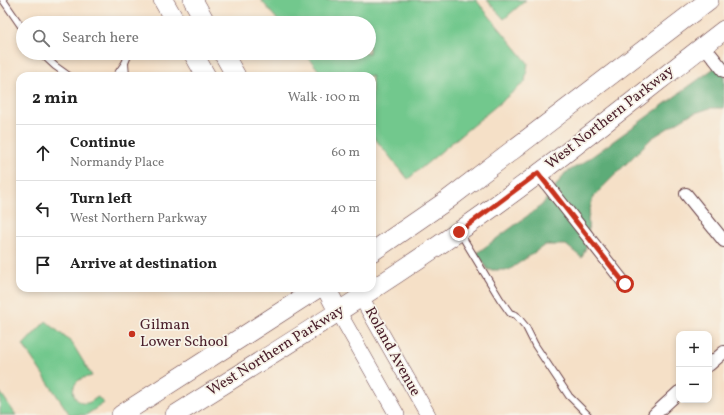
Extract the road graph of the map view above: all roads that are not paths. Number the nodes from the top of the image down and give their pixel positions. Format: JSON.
{"nodes":[{"id":1,"x":3,"y":0,"type":"edge"},
{"id":2,"x":163,"y":0,"type":"edge"},
{"id":3,"x":193,"y":0,"type":"edge"},
{"id":4,"x":709,"y":0,"type":"edge"},
{"id":5,"x":171,"y":16,"type":"edge"},
{"id":6,"x":202,"y":16,"type":"edge"},
{"id":7,"x":16,"y":19,"type":"edge"},
{"id":8,"x":724,"y":30,"type":"edge"},
{"id":9,"x":704,"y":46,"type":"junction"},
{"id":10,"x":49,"y":60,"type":"edge"},
{"id":11,"x":126,"y":60,"type":"edge"},
{"id":12,"x":197,"y":60,"type":"edge"},
{"id":13,"x":227,"y":60,"type":"edge"},
{"id":14,"x":125,"y":63,"type":"junction"},
{"id":15,"x":724,"y":71,"type":"edge"},
{"id":16,"x":63,"y":72,"type":"edge"},
{"id":17,"x":119,"y":72,"type":"edge"},
{"id":18,"x":126,"y":72,"type":"edge"},
{"id":19,"x":204,"y":72,"type":"edge"},
{"id":20,"x":234,"y":72,"type":"edge"},
{"id":21,"x":538,"y":173,"type":"junction"},
{"id":22,"x":686,"y":194,"type":"dead end"},
{"id":23,"x":459,"y":232,"type":"junction"},
{"id":24,"x":724,"y":241,"type":"edge"},
{"id":25,"x":376,"y":249,"type":"edge"},
{"id":26,"x":376,"y":281,"type":"edge"},
{"id":27,"x":625,"y":284,"type":"dead end"},
{"id":28,"x":312,"y":292,"type":"edge"},
{"id":29,"x":328,"y":292,"type":"edge"},
{"id":30,"x":358,"y":292,"type":"edge"},
{"id":31,"x":338,"y":311,"type":"junction"},
{"id":32,"x":724,"y":352,"type":"edge"},
{"id":33,"x":712,"y":362,"type":"edge"},
{"id":34,"x":676,"y":395,"type":"edge"},
{"id":35,"x":122,"y":415,"type":"edge"},
{"id":36,"x":175,"y":415,"type":"edge"},
{"id":37,"x":397,"y":415,"type":"edge"},
{"id":38,"x":428,"y":415,"type":"edge"},
{"id":39,"x":588,"y":415,"type":"edge"},
{"id":40,"x":654,"y":415,"type":"edge"}],
"edges":[{"from":1,"to":7,"type":"lane"},
{"from":2,"to":5,"type":"main road"},
{"from":3,"to":6,"type":"main road"},
{"from":4,"to":25,"type":"main road"},
{"from":8,"to":9,"type":"main road","name":"West Northern Parkway"},
{"from":9,"to":15,"type":"street"},
{"from":9,"to":21,"type":"main road","name":"West Northern Parkway"},
{"from":10,"to":16,"type":"lane"},
{"from":11,"to":14,"type":"lane"},
{"from":12,"to":19,"type":"main road"},
{"from":13,"to":20,"type":"main road"},
{"from":14,"to":17,"type":"lane"},
{"from":14,"to":18,"type":"lane"},
{"from":21,"to":23,"type":"main road","name":"West Northern Parkway"},
{"from":21,"to":27,"type":"street"},
{"from":22,"to":24,"type":"street"},
{"from":23,"to":26,"type":"main road","name":"West Northern Parkway"},
{"from":23,"to":39,"type":"lane"},
{"from":28,"to":35,"type":"main road","name":"West Northern Parkway"},
{"from":29,"to":31,"type":"main road","name":"Roland Avenue"},
{"from":30,"to":31,"type":"main road","name":"West Northern Parkway"},
{"from":30,"to":38,"type":"street","name":"Roland Avenue"},
{"from":31,"to":36,"type":"main road","name":"West Northern Parkway"},
{"from":31,"to":37,"type":"street","name":"Roland Avenue"},
{"from":32,"to":33,"type":"street"},
{"from":34,"to":40,"type":"street"}]}
